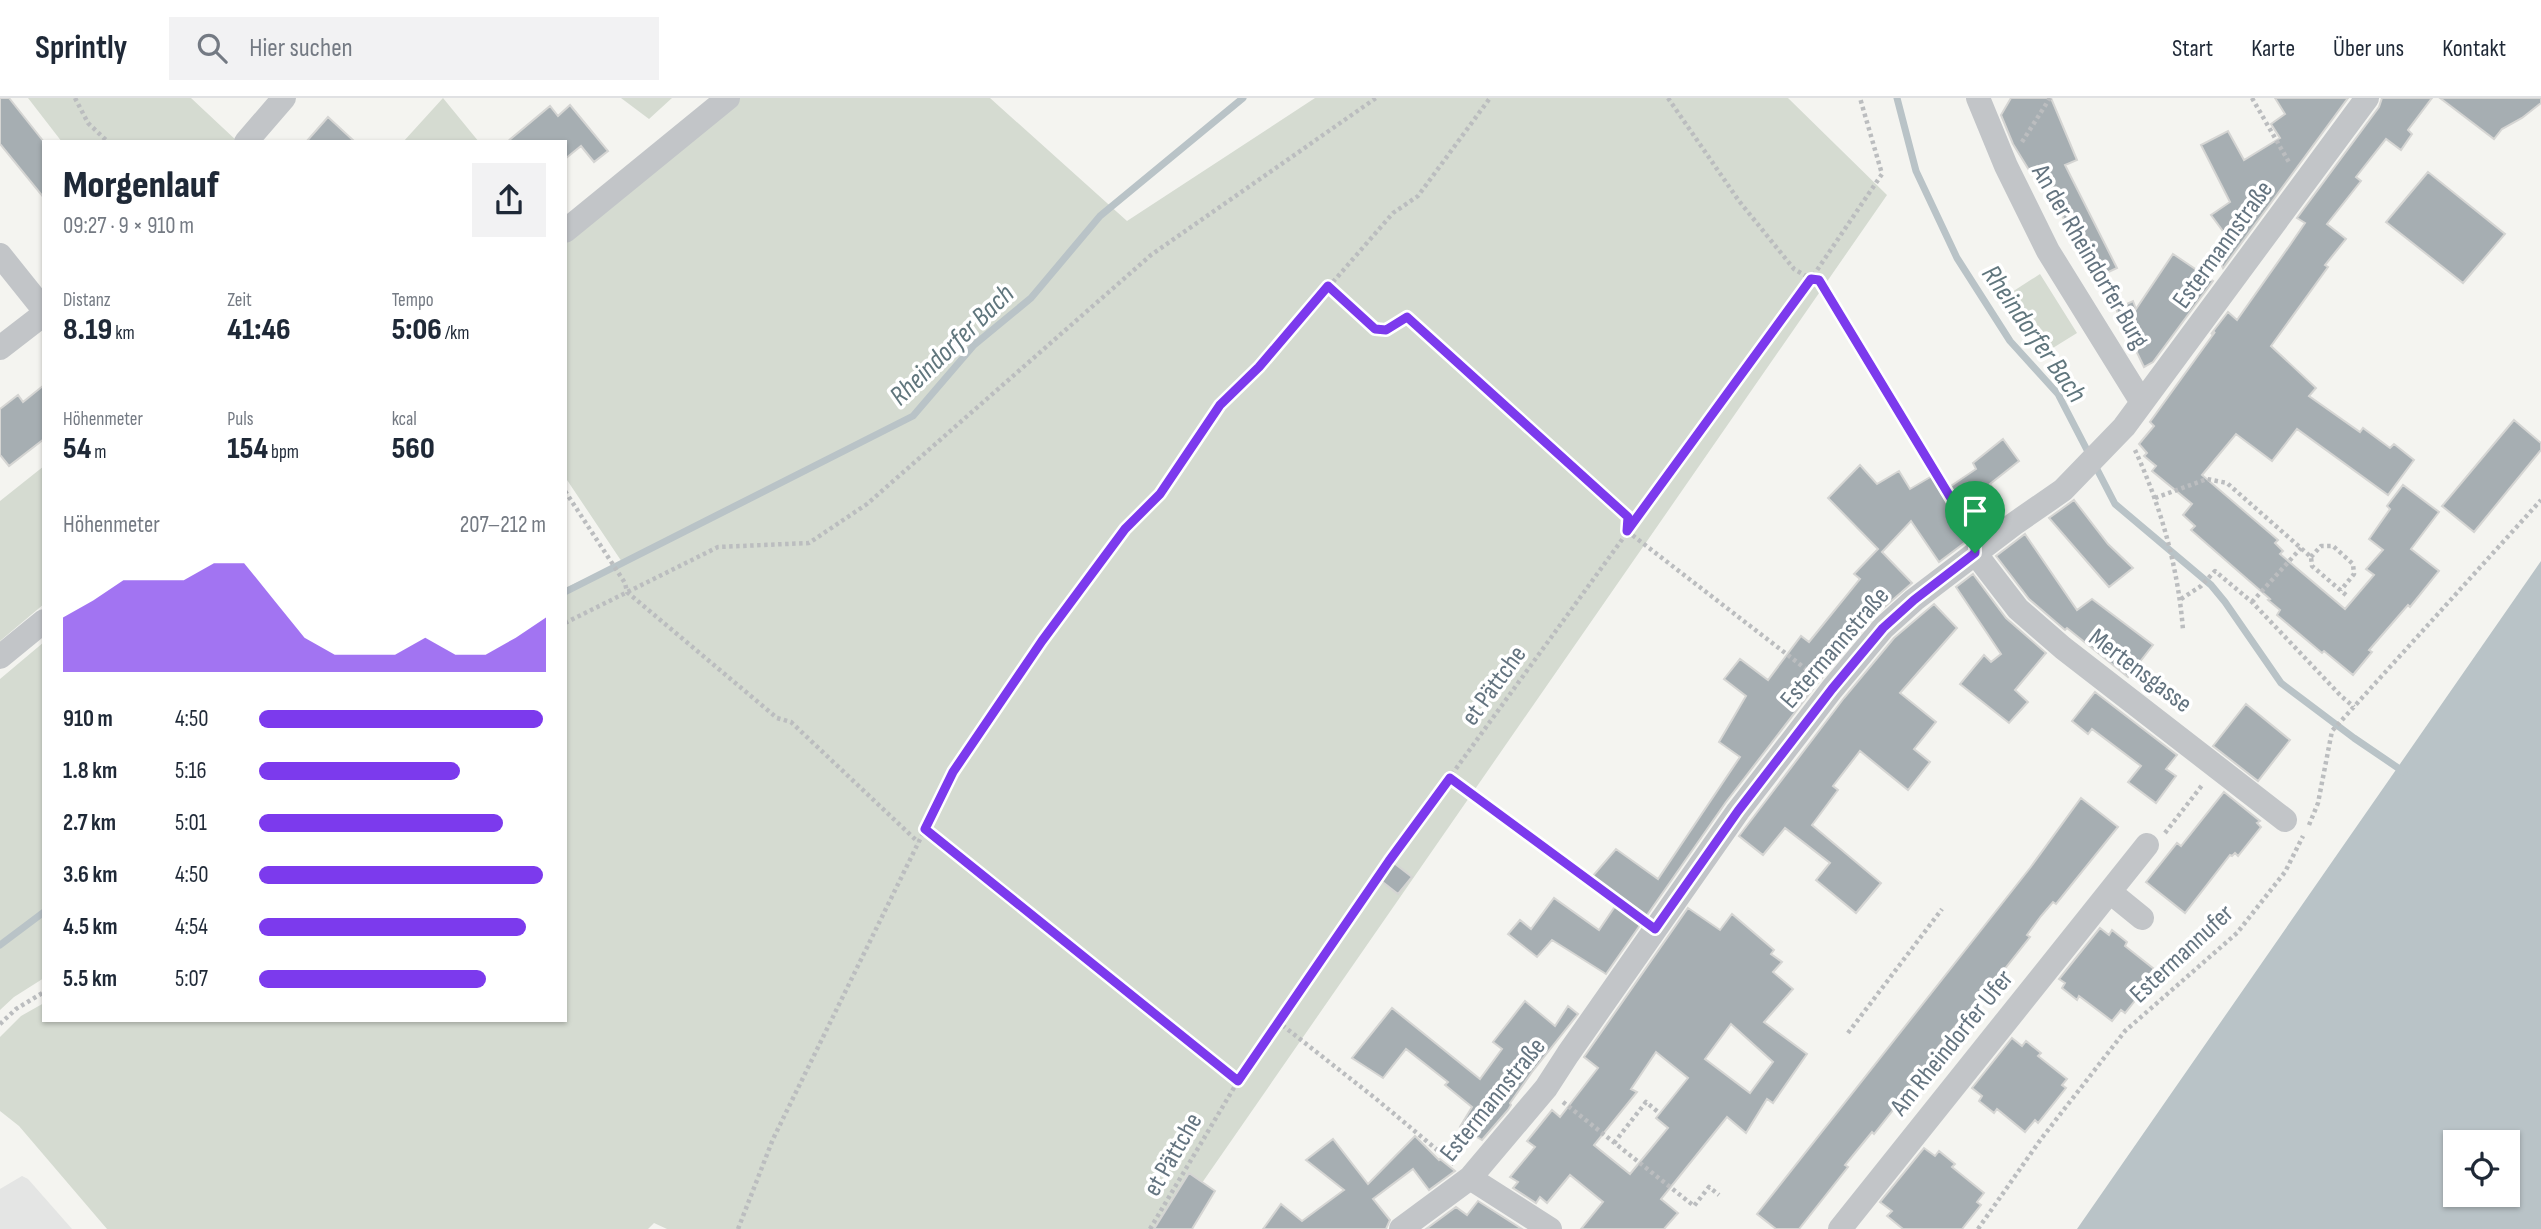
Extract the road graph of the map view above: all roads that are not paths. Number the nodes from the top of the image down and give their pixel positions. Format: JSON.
{"nodes":[{"id":1,"x":284,"y":98,"type":"edge"},
{"id":2,"x":728,"y":98,"type":"edge"},
{"id":3,"x":1978,"y":98,"type":"edge"},
{"id":4,"x":2367,"y":98,"type":"edge"},
{"id":5,"x":248,"y":140,"type":"edge"},
{"id":6,"x":567,"y":229,"type":"edge"},
{"id":7,"x":0,"y":255,"type":"edge"},
{"id":8,"x":42,"y":309,"type":"edge"},
{"id":9,"x":42,"y":314,"type":"edge"},
{"id":10,"x":0,"y":348,"type":"edge"},
{"id":11,"x":2141,"y":401,"type":"junction"},
{"id":12,"x":1975,"y":553,"type":"junction"},
{"id":13,"x":42,"y":623,"type":"edge"},
{"id":14,"x":0,"y":657,"type":"edge"},
{"id":15,"x":2285,"y":820,"type":"dead end"},
{"id":16,"x":2147,"y":845,"type":"road end"},
{"id":17,"x":2109,"y":892,"type":"junction"},
{"id":18,"x":2142,"y":918,"type":"dead end"},
{"id":19,"x":1470,"y":1178,"type":"junction"},
{"id":20,"x":1401,"y":1229,"type":"edge"},
{"id":21,"x":1550,"y":1229,"type":"edge"},
{"id":22,"x":1840,"y":1229,"type":"edge"}],
"edges":[{"from":1,"to":5,"type":"street"},
{"from":2,"to":6,"type":"street"},
{"from":3,"to":11,"type":"street","name":"An der Rheindorfer Burg"},
{"from":4,"to":11,"type":"street","name":"Estermannstraße"},
{"from":7,"to":8,"type":"street"},
{"from":9,"to":10,"type":"street"},
{"from":11,"to":12,"type":"street","name":"Estermannstraße"},
{"from":12,"to":15,"type":"street","name":"Mertensgasse"},
{"from":12,"to":19,"type":"street","name":"Estermannstraße"},
{"from":13,"to":14,"type":"street"},
{"from":16,"to":17,"type":"street","name":"Am Rheindorfer Ufer"},
{"from":17,"to":18,"type":"street"},
{"from":17,"to":22,"type":"street","name":"Am Rheindorfer Ufer"},
{"from":19,"to":20,"type":"street","name":"Estermannstraße"},
{"from":19,"to":21,"type":"street"}]}
